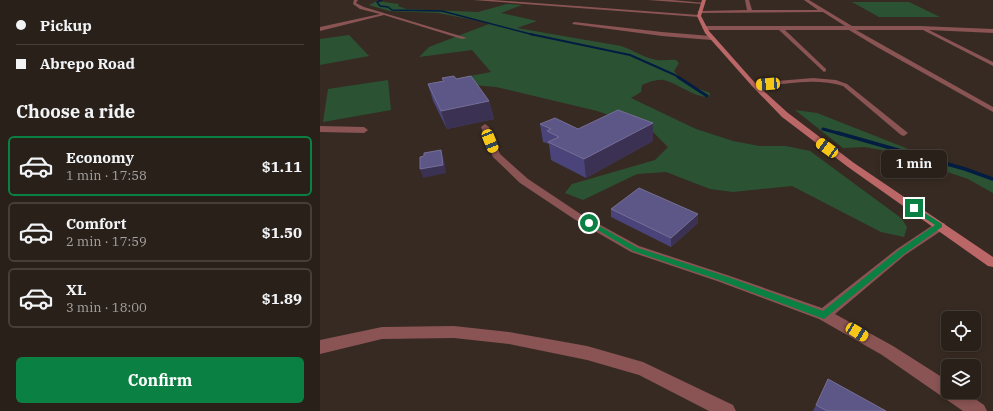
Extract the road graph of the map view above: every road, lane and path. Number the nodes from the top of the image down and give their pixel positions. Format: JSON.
{"nodes":[{"id":1,"x":356,"y":0,"type":"edge"},
{"id":2,"x":475,"y":0,"type":"edge"},
{"id":3,"x":565,"y":0,"type":"edge"},
{"id":4,"x":650,"y":0,"type":"edge"},
{"id":5,"x":747,"y":0,"type":"edge"},
{"id":6,"x":806,"y":0,"type":"edge"},
{"id":7,"x":703,"y":1,"type":"edge"},
{"id":8,"x":556,"y":6,"type":"junction"},
{"id":9,"x":750,"y":12,"type":"junction"},
{"id":10,"x":824,"y":12,"type":"junction"},
{"id":11,"x":385,"y":14,"type":"junction"},
{"id":12,"x":699,"y":14,"type":"junction"},
{"id":13,"x":574,"y":23,"type":"dead end"},
{"id":14,"x":705,"y":28,"type":"junction"},
{"id":15,"x":780,"y":28,"type":"junction"},
{"id":16,"x":851,"y":28,"type":"junction"},
{"id":17,"x":920,"y":28,"type":"junction"},
{"id":18,"x":320,"y":29,"type":"edge"},
{"id":19,"x":981,"y":30,"type":"junction"},
{"id":20,"x":993,"y":31,"type":"edge"},
{"id":21,"x":993,"y":37,"type":"edge"},
{"id":22,"x":464,"y":38,"type":"dead end"},
{"id":23,"x":711,"y":38,"type":"junction"},
{"id":24,"x":993,"y":64,"type":"edge"},
{"id":25,"x":824,"y":70,"type":"dead end"},
{"id":26,"x":754,"y":85,"type":"junction"},
{"id":27,"x":993,"y":110,"type":"edge"},
{"id":28,"x":485,"y":126,"type":"dead end"},
{"id":29,"x":320,"y":129,"type":"edge"},
{"id":30,"x":364,"y":130,"type":"dead end"},
{"id":31,"x":904,"y":133,"type":"dead end"},
{"id":32,"x":940,"y":226,"type":"junction"},
{"id":33,"x":993,"y":263,"type":"edge"},
{"id":34,"x":824,"y":315,"type":"junction"},
{"id":35,"x":320,"y":347,"type":"edge"},
{"id":36,"x":941,"y":385,"type":"edge"},
{"id":37,"x":961,"y":399,"type":"edge"},
{"id":38,"x":727,"y":411,"type":"edge"},
{"id":39,"x":978,"y":411,"type":"edge"}],
"edges":[{"from":1,"to":11,"type":"street"},
{"from":2,"to":8,"type":"street"},
{"from":3,"to":8,"type":"street"},
{"from":4,"to":7,"type":"street"},
{"from":5,"to":9,"type":"street"},
{"from":6,"to":10,"type":"street"},
{"from":7,"to":12,"type":"main road"},
{"from":8,"to":12,"type":"street"},
{"from":9,"to":10,"type":"street"},
{"from":9,"to":12,"type":"street"},
{"from":10,"to":16,"type":"street"},
{"from":11,"to":18,"type":"street"},
{"from":11,"to":22,"type":"street"},
{"from":12,"to":14,"type":"main road"},
{"from":13,"to":23,"type":"street"},
{"from":14,"to":15,"type":"street"},
{"from":14,"to":23,"type":"main road"},
{"from":15,"to":16,"type":"street"},
{"from":15,"to":25,"type":"street"},
{"from":16,"to":17,"type":"street"},
{"from":16,"to":27,"type":"street"},
{"from":17,"to":19,"type":"street"},
{"from":17,"to":24,"type":"street"},
{"from":19,"to":20,"type":"street"},
{"from":19,"to":21,"type":"street"},
{"from":23,"to":26,"type":"main road"},
{"from":26,"to":31,"type":"street"},
{"from":26,"to":32,"type":"main road"},
{"from":28,"to":34,"type":"street"},
{"from":29,"to":30,"type":"street"},
{"from":32,"to":33,"type":"main road"},
{"from":32,"to":34,"type":"street"},
{"from":34,"to":36,"type":"street"},
{"from":35,"to":38,"type":"street"},
{"from":37,"to":39,"type":"street"}]}
